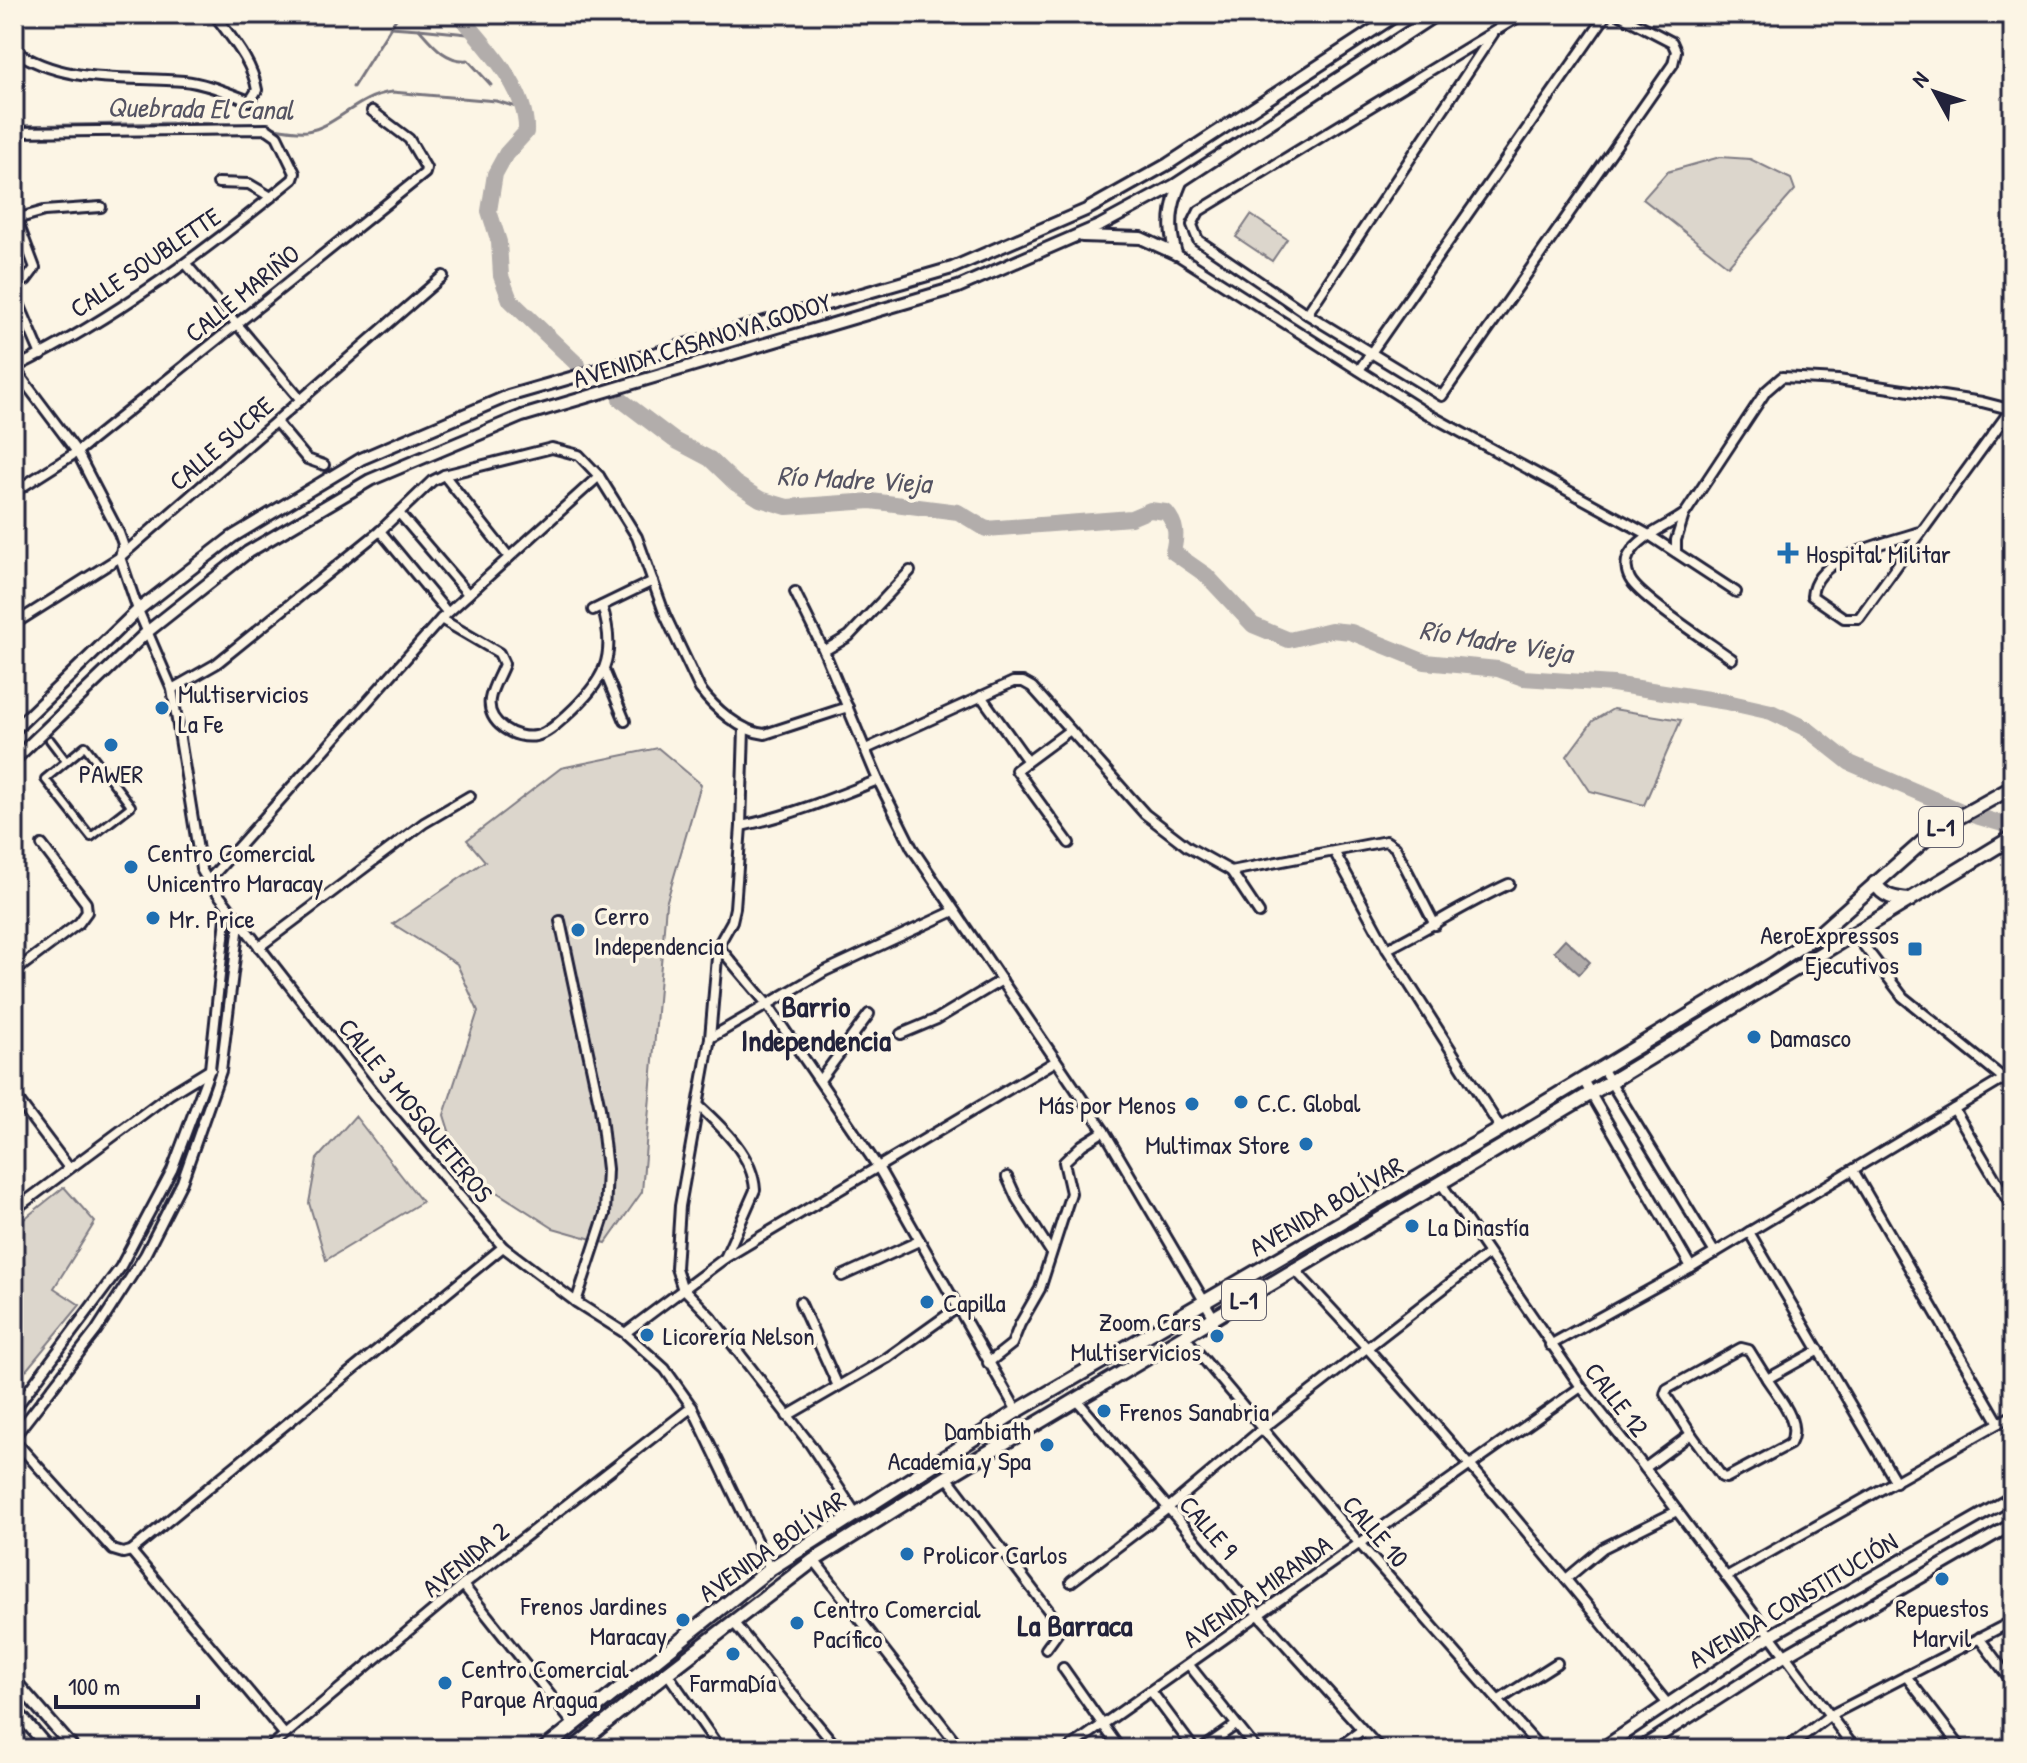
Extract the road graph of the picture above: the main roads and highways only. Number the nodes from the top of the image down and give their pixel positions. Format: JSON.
{"nodes":[{"id":1,"x":2013,"y":787,"type":"edge"},
{"id":2,"x":2013,"y":837,"type":"edge"},
{"id":3,"x":1877,"y":881,"type":"junction"},
{"id":4,"x":1910,"y":900,"type":"junction"},
{"id":5,"x":544,"y":1749,"type":"edge"},
{"id":6,"x":575,"y":1749,"type":"edge"}],
"edges":[{"from":1,"to":3,"type":"main road","name":"AVENIDA BOLÍVAR","number":"L-1"},
{"from":2,"to":4,"type":"main road","name":"AVENIDA BOLÍVAR","number":"L-1"},
{"from":3,"to":4,"type":"main road"},
{"from":3,"to":5,"type":"main road","name":"AVENIDA BOLÍVAR","number":"L-1"},
{"from":4,"to":6,"type":"main road","name":"AVENIDA BOLÍVAR","number":"L-1"}]}
